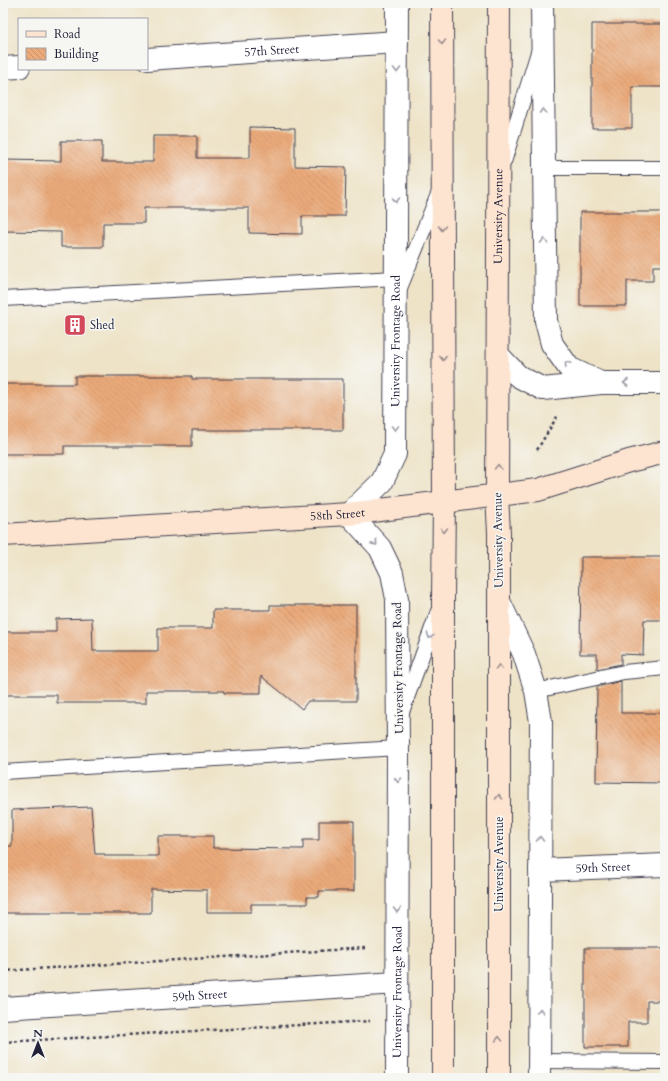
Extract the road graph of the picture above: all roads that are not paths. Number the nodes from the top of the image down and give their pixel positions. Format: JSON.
{"nodes":[{"id":1,"x":397,"y":3,"type":"edge"},
{"id":2,"x":442,"y":3,"type":"edge"},
{"id":3,"x":499,"y":3,"type":"edge"},
{"id":4,"x":542,"y":3,"type":"edge"},
{"id":5,"x":542,"y":38,"type":"junction"},
{"id":6,"x":397,"y":42,"type":"junction"},
{"id":7,"x":148,"y":59,"type":"edge"},
{"id":8,"x":18,"y":67,"type":"edge"},
{"id":9,"x":3,"y":68,"type":"edge"},
{"id":10,"x":543,"y":168,"type":"junction"},
{"id":11,"x":665,"y":168,"type":"edge"},
{"id":12,"x":499,"y":178,"type":"junction"},
{"id":13,"x":442,"y":184,"type":"junction"},
{"id":14,"x":396,"y":288,"type":"junction"},
{"id":15,"x":3,"y":299,"type":"edge"},
{"id":16,"x":498,"y":355,"type":"junction"},
{"id":17,"x":665,"y":382,"type":"edge"},
{"id":18,"x":601,"y":383,"type":"junction"},
{"id":19,"x":665,"y":452,"type":"edge"},
{"id":20,"x":497,"y":495,"type":"junction"},
{"id":21,"x":444,"y":502,"type":"junction"},
{"id":22,"x":349,"y":514,"type":"junction"},
{"id":23,"x":3,"y":535,"type":"edge"},
{"id":24,"x":443,"y":599,"type":"junction"},
{"id":25,"x":499,"y":601,"type":"junction"},
{"id":26,"x":665,"y":668,"type":"edge"},
{"id":27,"x":536,"y":691,"type":"junction"},
{"id":28,"x":398,"y":723,"type":"junction"},
{"id":29,"x":398,"y":748,"type":"junction"},
{"id":30,"x":3,"y":772,"type":"edge"},
{"id":31,"x":665,"y":865,"type":"edge"},
{"id":32,"x":540,"y":870,"type":"junction"},
{"id":33,"x":397,"y":983,"type":"junction"},
{"id":34,"x":3,"y":1008,"type":"edge"},
{"id":35,"x":665,"y":1062,"type":"edge"},
{"id":36,"x":539,"y":1070,"type":"edge"},
{"id":37,"x":397,"y":1078,"type":"edge"},
{"id":38,"x":443,"y":1078,"type":"edge"},
{"id":39,"x":499,"y":1078,"type":"edge"}],
"edges":[{"from":1,"to":6,"type":"street","name":"University Frontage Road"},
{"from":2,"to":13,"type":"main road","one_way":true},
{"from":3,"to":12,"type":"main road","name":"University Avenue"},
{"from":4,"to":5,"type":"street"},
{"from":10,"to":5,"type":"street","one_way":true},
{"from":5,"to":12,"type":"lane"},
{"from":6,"to":7,"type":"street","name":"57th Street"},
{"from":6,"to":14,"type":"street","name":"University Frontage Road","one_way":true},
{"from":8,"to":9,"type":"street"},
{"from":10,"to":11,"type":"lane"},
{"from":18,"to":10,"type":"street","one_way":true},
{"from":12,"to":16,"type":"main road","name":"University Avenue"},
{"from":13,"to":14,"type":"lane"},
{"from":13,"to":21,"type":"main road","one_way":true},
{"from":14,"to":15,"type":"lane"},
{"from":14,"to":22,"type":"street","name":"University Frontage Road","one_way":true},
{"from":16,"to":18,"type":"street"},
{"from":20,"to":16,"type":"main road","name":"University Avenue","one_way":true},
{"from":17,"to":18,"type":"street","one_way":true},
{"from":19,"to":20,"type":"main road","name":"58th Street"},
{"from":20,"to":21,"type":"main road","name":"58th Street"},
{"from":20,"to":25,"type":"main road","name":"University Avenue"},
{"from":21,"to":22,"type":"main road","name":"58th Street"},
{"from":21,"to":24,"type":"main road","one_way":true},
{"from":22,"to":23,"type":"main road","name":"58th Street"},
{"from":22,"to":28,"type":"street","name":"University Frontage Road","one_way":true},
{"from":24,"to":28,"type":"lane","one_way":true},
{"from":24,"to":38,"type":"main road"},
{"from":25,"to":27,"type":"street"},
{"from":39,"to":25,"type":"main road","name":"University Avenue","one_way":true},
{"from":26,"to":27,"type":"lane"},
{"from":32,"to":27,"type":"street","one_way":true},
{"from":28,"to":29,"type":"street","name":"University Frontage Road"},
{"from":29,"to":30,"type":"lane"},
{"from":29,"to":33,"type":"street","name":"University Frontage Road","one_way":true},
{"from":31,"to":32,"type":"street","name":"59th Street"},
{"from":36,"to":32,"type":"street","one_way":true},
{"from":33,"to":34,"type":"street","name":"59th Street"},
{"from":33,"to":37,"type":"street","name":"University Frontage Road"},
{"from":35,"to":36,"type":"lane"}]}
